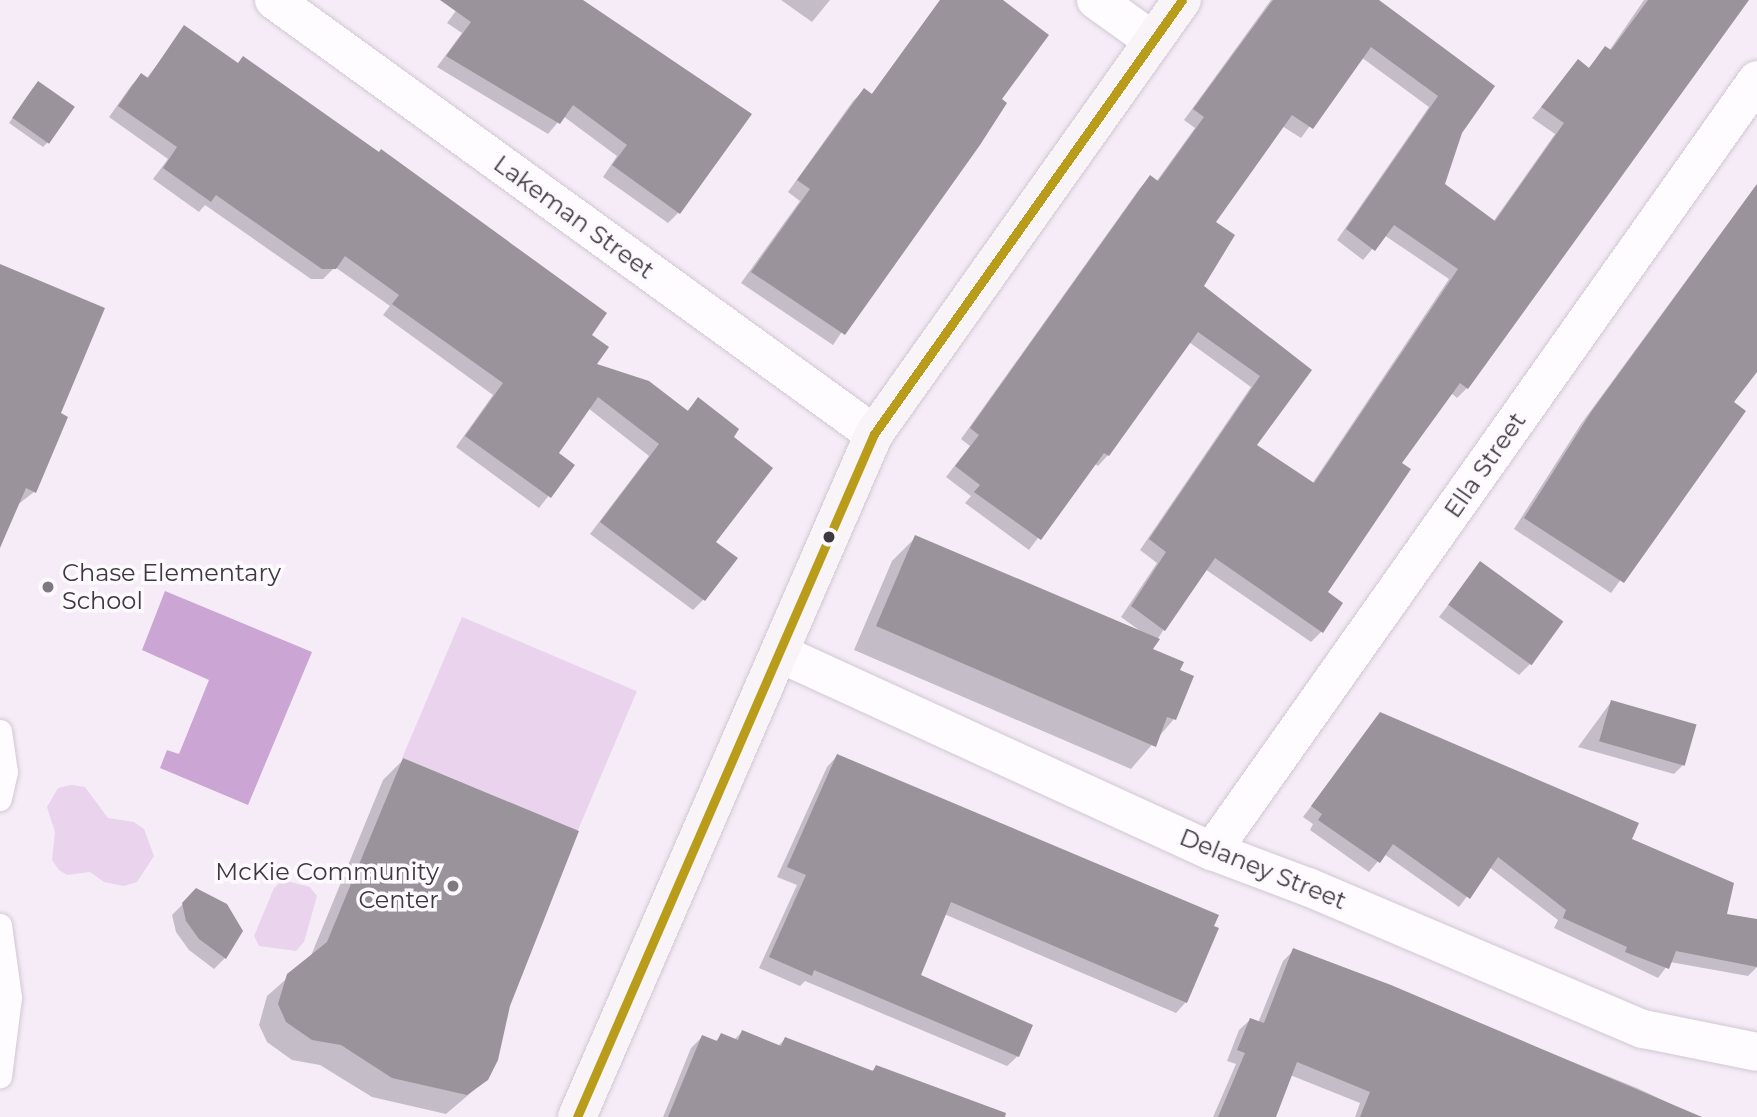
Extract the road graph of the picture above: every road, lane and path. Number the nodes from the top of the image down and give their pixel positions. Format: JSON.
{"nodes":[{"id":1,"x":274,"y":0,"type":"edge"},
{"id":2,"x":1096,"y":0,"type":"edge"},
{"id":3,"x":1182,"y":0,"type":"edge"},
{"id":4,"x":1153,"y":41,"type":"junction"},
{"id":5,"x":1757,"y":80,"type":"edge"},
{"id":6,"x":874,"y":434,"type":"junction"},
{"id":7,"x":781,"y":654,"type":"junction"},
{"id":8,"x":0,"y":731,"type":"edge"},
{"id":9,"x":0,"y":799,"type":"edge"},
{"id":10,"x":1212,"y":851,"type":"junction"},
{"id":11,"x":0,"y":926,"type":"edge"},
{"id":12,"x":5,"y":989,"type":"edge"},
{"id":13,"x":1757,"y":1052,"type":"edge"},
{"id":14,"x":0,"y":1076,"type":"edge"},
{"id":15,"x":577,"y":1117,"type":"edge"}],
"edges":[{"from":1,"to":6,"type":"street","name":"Lakeman Street"},
{"from":2,"to":4,"type":"street"},
{"from":3,"to":4,"type":"street"},
{"from":4,"to":6,"type":"street"},
{"from":5,"to":10,"type":"street","name":"Ella Street"},
{"from":6,"to":7,"type":"street"},
{"from":7,"to":10,"type":"street","name":"Delaney Street"},
{"from":7,"to":15,"type":"street"},
{"from":8,"to":9,"type":"lane"},
{"from":10,"to":13,"type":"street","name":"Delaney Street"},
{"from":11,"to":12,"type":"lane"},
{"from":12,"to":14,"type":"lane"}]}
